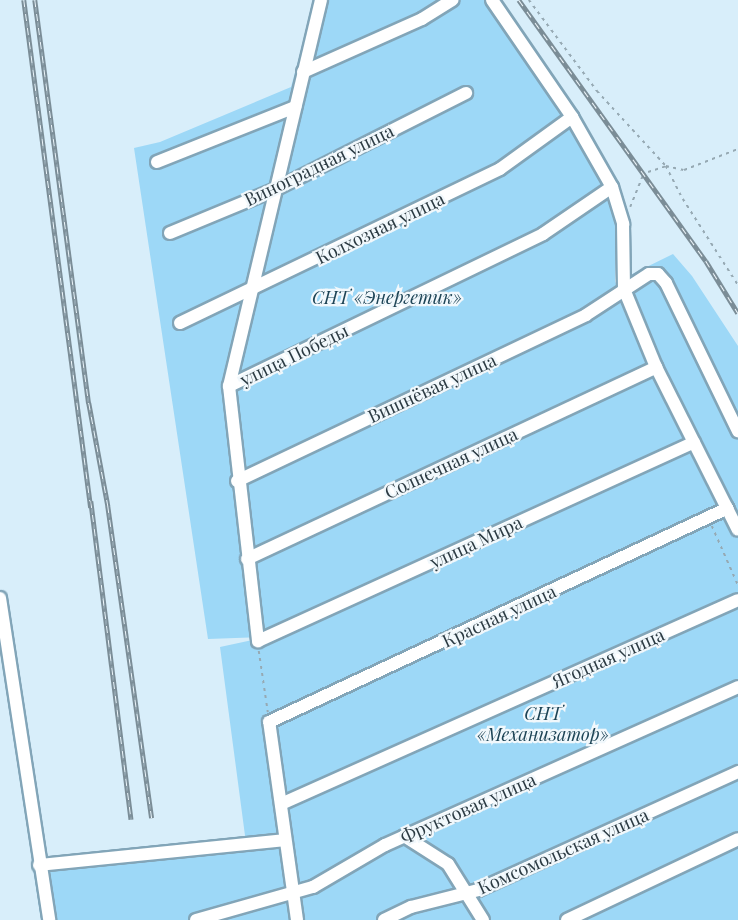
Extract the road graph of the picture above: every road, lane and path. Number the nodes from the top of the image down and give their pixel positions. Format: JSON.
{"nodes":[{"id":1,"x":321,"y":0,"type":"edge"},
{"id":2,"x":453,"y":0,"type":"edge"},
{"id":3,"x":492,"y":0,"type":"edge"},
{"id":4,"x":528,"y":0,"type":"edge"},
{"id":5,"x":303,"y":72,"type":"junction"},
{"id":6,"x":466,"y":93,"type":"dead end"},
{"id":7,"x":296,"y":107,"type":"junction"},
{"id":8,"x":572,"y":117,"type":"junction"},
{"id":9,"x":738,"y":149,"type":"edge"},
{"id":10,"x":158,"y":162,"type":"dead end"},
{"id":11,"x":666,"y":166,"type":"junction"},
{"id":12,"x":648,"y":172,"type":"dead end"},
{"id":13,"x":643,"y":175,"type":"dead end"},
{"id":14,"x":612,"y":187,"type":"junction"},
{"id":15,"x":276,"y":189,"type":"junction"},
{"id":16,"x":622,"y":225,"type":"junction"},
{"id":17,"x":170,"y":233,"type":"dead end"},
{"id":18,"x":738,"y":285,"type":"edge"},
{"id":19,"x":624,"y":289,"type":"junction"},
{"id":20,"x":251,"y":291,"type":"junction"},
{"id":21,"x":180,"y":323,"type":"dead end"},
{"id":22,"x":656,"y":367,"type":"junction"},
{"id":23,"x":229,"y":386,"type":"junction"},
{"id":24,"x":738,"y":431,"type":"edge"},
{"id":25,"x":694,"y":442,"type":"junction"},
{"id":26,"x":237,"y":481,"type":"junction"},
{"id":27,"x":728,"y":508,"type":"junction"},
{"id":28,"x":710,"y":520,"type":"junction"},
{"id":29,"x":738,"y":530,"type":"edge"},
{"id":30,"x":247,"y":560,"type":"junction"},
{"id":31,"x":738,"y":585,"type":"edge"},
{"id":32,"x":0,"y":598,"type":"edge"},
{"id":33,"x":738,"y":600,"type":"edge"},
{"id":34,"x":258,"y":641,"type":"junction"},
{"id":35,"x":738,"y":687,"type":"edge"},
{"id":36,"x":269,"y":722,"type":"junction"},
{"id":37,"x":738,"y":772,"type":"edge"},
{"id":38,"x":281,"y":804,"type":"junction"},
{"id":39,"x":404,"y":836,"type":"junction"},
{"id":40,"x":738,"y":839,"type":"edge"},
{"id":41,"x":285,"y":840,"type":"junction"},
{"id":42,"x":39,"y":866,"type":"junction"},
{"id":43,"x":293,"y":891,"type":"junction"},
{"id":44,"x":467,"y":893,"type":"junction"},
{"id":45,"x":49,"y":920,"type":"edge"},
{"id":46,"x":196,"y":920,"type":"edge"},
{"id":47,"x":297,"y":920,"type":"edge"},
{"id":48,"x":384,"y":920,"type":"edge"},
{"id":49,"x":483,"y":920,"type":"edge"},
{"id":50,"x":567,"y":920,"type":"edge"}],
"edges":[{"from":1,"to":5,"type":"street"},
{"from":2,"to":5,"type":"street"},
{"from":3,"to":8,"type":"street"},
{"from":4,"to":11,"type":"path"},
{"from":5,"to":7,"type":"street"},
{"from":6,"to":15,"type":"street","name":"Виноградная улица"},
{"from":7,"to":10,"type":"street"},
{"from":7,"to":15,"type":"street"},
{"from":8,"to":14,"type":"street"},
{"from":8,"to":20,"type":"street","name":"Колхозная улица"},
{"from":9,"to":11,"type":"path"},
{"from":11,"to":12,"type":"path"},
{"from":11,"to":18,"type":"path"},
{"from":13,"to":16,"type":"path"},
{"from":14,"to":16,"type":"street"},
{"from":14,"to":23,"type":"street","name":"улица Победы"},
{"from":15,"to":17,"type":"street","name":"Виноградная улица"},
{"from":15,"to":20,"type":"street"},
{"from":16,"to":19,"type":"street"},
{"from":19,"to":22,"type":"street"},
{"from":19,"to":24,"type":"street"},
{"from":19,"to":26,"type":"street","name":"Вишнёвая улица"},
{"from":20,"to":21,"type":"street","name":"Колхозная улица"},
{"from":20,"to":23,"type":"street"},
{"from":22,"to":25,"type":"street"},
{"from":22,"to":30,"type":"street","name":"Солнечная улица"},
{"from":23,"to":26,"type":"street"},
{"from":25,"to":27,"type":"street"},
{"from":25,"to":34,"type":"street","name":"улица Мира"},
{"from":26,"to":30,"type":"street"},
{"from":27,"to":28,"type":"street","name":"Красная улица"},
{"from":27,"to":29,"type":"street"},
{"from":28,"to":31,"type":"path"},
{"from":28,"to":36,"type":"street","name":"Красная улица"},
{"from":30,"to":34,"type":"street"},
{"from":32,"to":42,"type":"street"},
{"from":33,"to":38,"type":"street","name":"Ягодная улица"},
{"from":34,"to":36,"type":"path"},
{"from":35,"to":39,"type":"street","name":"Фруктовая улица"},
{"from":36,"to":38,"type":"street"},
{"from":37,"to":44,"type":"street","name":"Комсомольская улица"},
{"from":38,"to":41,"type":"street"},
{"from":39,"to":43,"type":"street","name":"Фруктовая улица"},
{"from":39,"to":44,"type":"street"},
{"from":40,"to":50,"type":"street"},
{"from":41,"to":42,"type":"street"},
{"from":41,"to":43,"type":"street"},
{"from":42,"to":45,"type":"street"},
{"from":43,"to":46,"type":"street","name":"Фруктовая улица"},
{"from":43,"to":47,"type":"street"},
{"from":44,"to":48,"type":"street","name":"Комсомольская улица"},
{"from":44,"to":49,"type":"street"}]}
